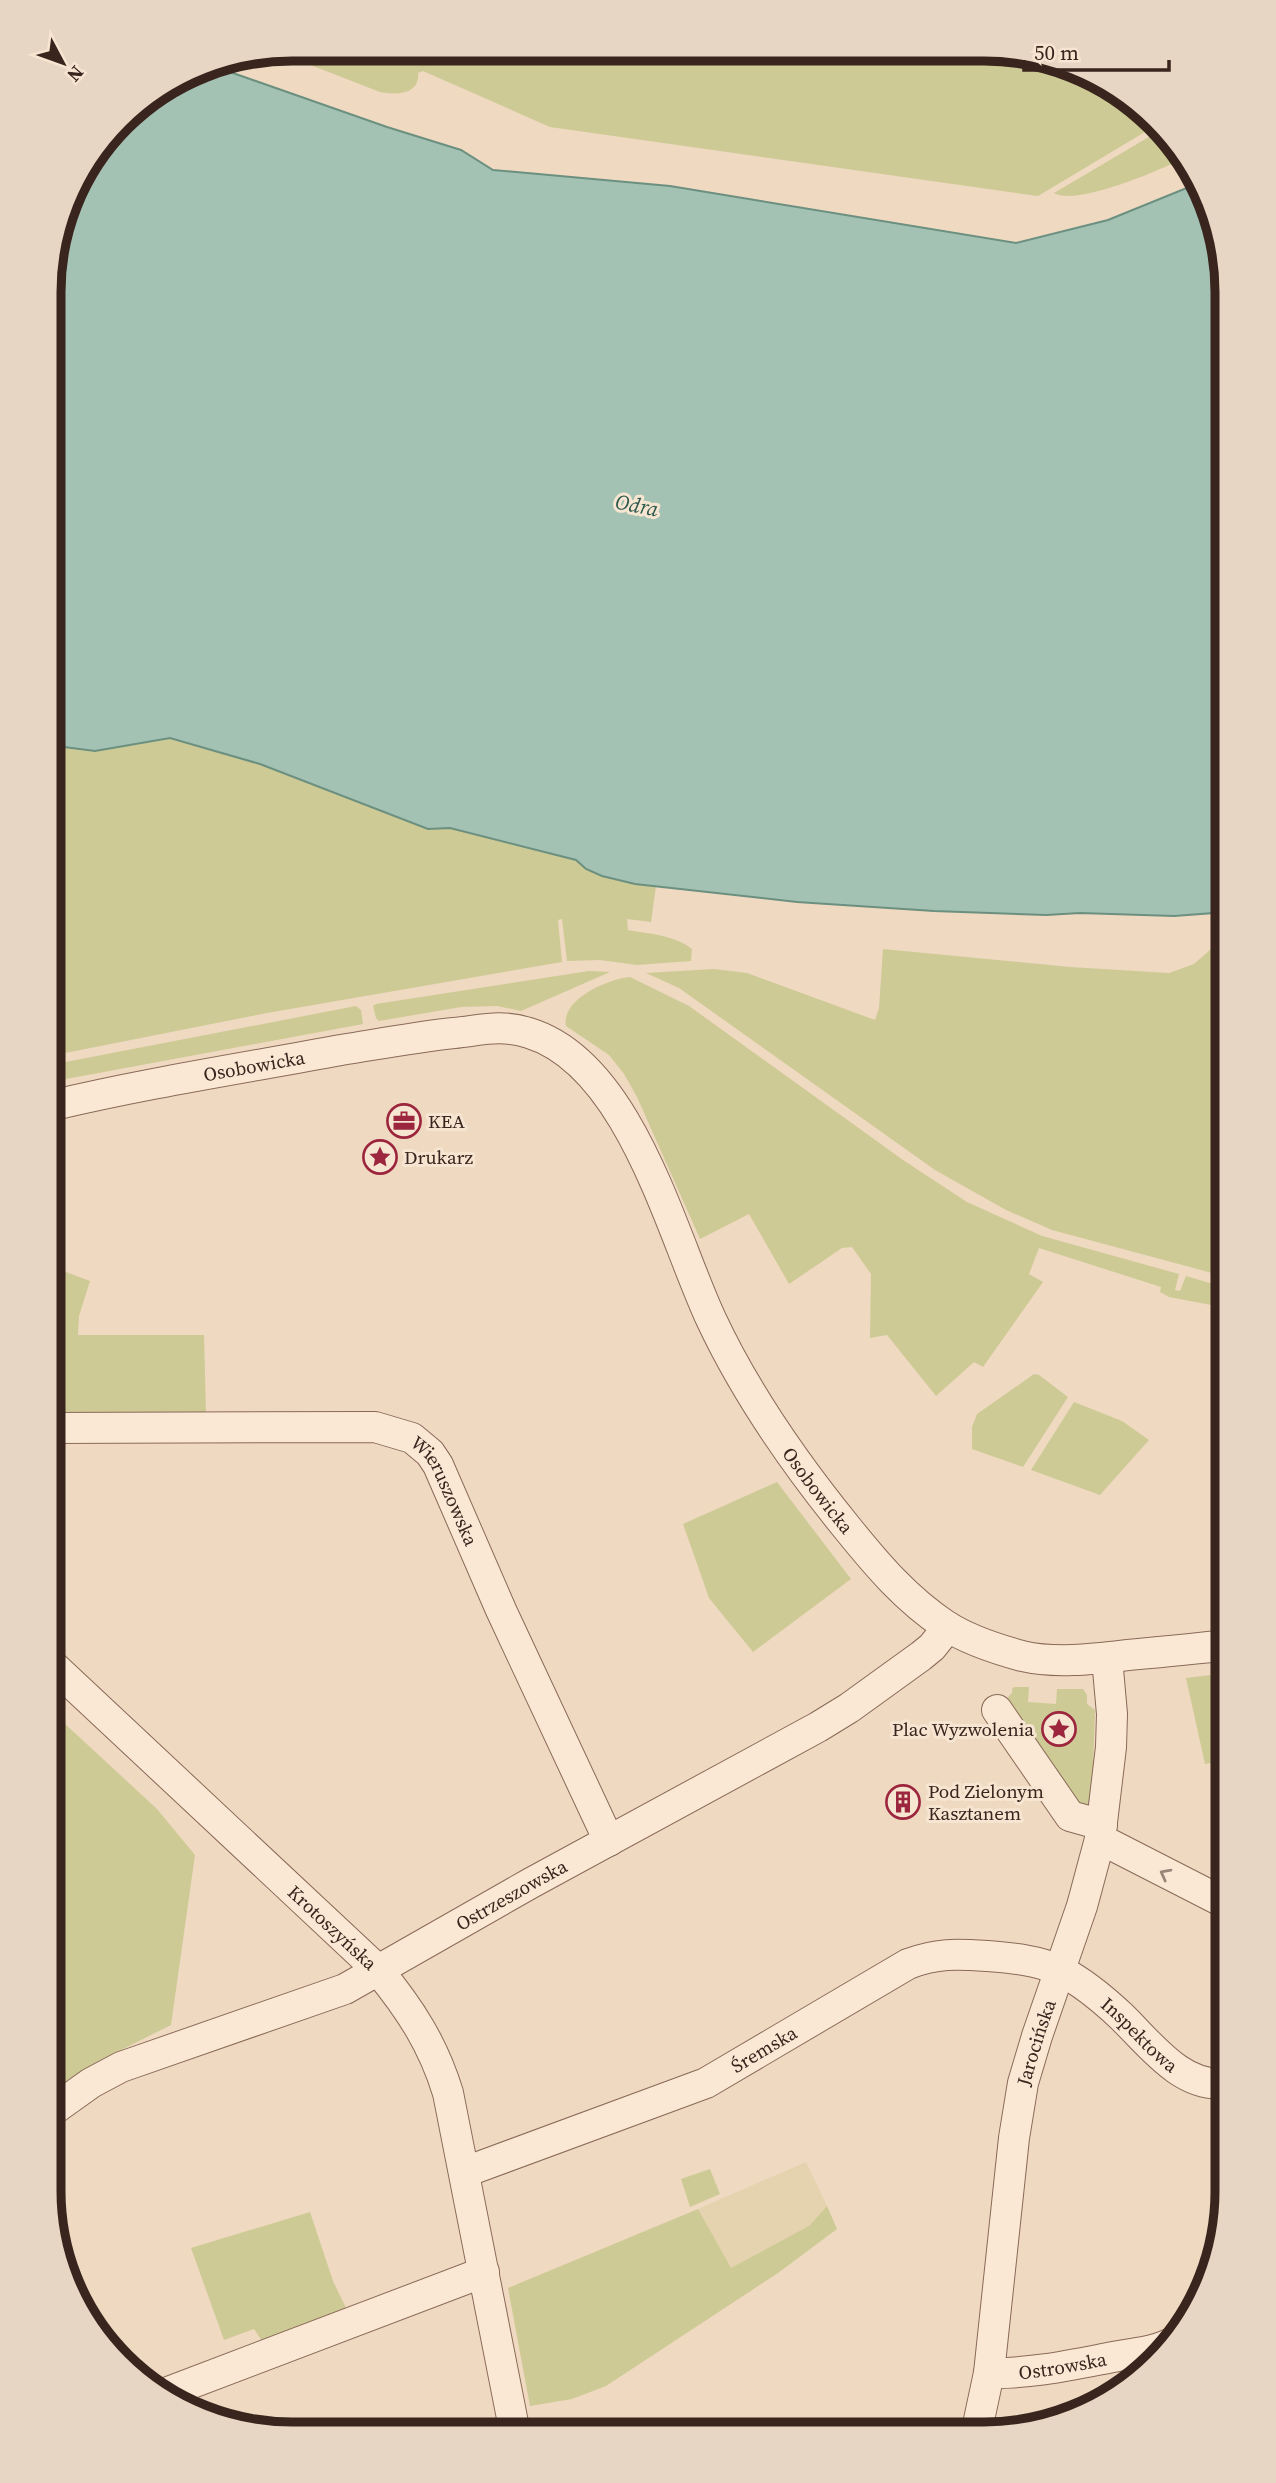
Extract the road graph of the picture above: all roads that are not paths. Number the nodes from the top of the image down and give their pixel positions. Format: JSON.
{"nodes":[{"id":1,"x":61,"y":1104,"type":"edge"},
{"id":2,"x":61,"y":1428,"type":"edge"},
{"id":3,"x":948,"y":1627,"type":"junction"},
{"id":4,"x":1214,"y":1646,"type":"edge"},
{"id":5,"x":1107,"y":1658,"type":"junction"},
{"id":6,"x":61,"y":1673,"type":"edge"},
{"id":7,"x":997,"y":1710,"type":"dead end"},
{"id":8,"x":1101,"y":1832,"type":"junction"},
{"id":9,"x":608,"y":1841,"type":"junction"},
{"id":10,"x":1214,"y":1896,"type":"edge"},
{"id":11,"x":378,"y":1970,"type":"junction"},
{"id":12,"x":1060,"y":1971,"type":"junction"},
{"id":13,"x":1214,"y":2085,"type":"edge"},
{"id":14,"x":61,"y":2104,"type":"edge"},
{"id":15,"x":465,"y":2172,"type":"junction"},
{"id":16,"x":484,"y":2272,"type":"junction"},
{"id":17,"x":1149,"y":2351,"type":"edge"},
{"id":18,"x":989,"y":2372,"type":"junction"},
{"id":19,"x":175,"y":2389,"type":"edge"},
{"id":20,"x":513,"y":2422,"type":"edge"},
{"id":21,"x":979,"y":2422,"type":"edge"}],
"edges":[{"from":1,"to":3,"type":"street","name":"Osobowicka"},
{"from":2,"to":9,"type":"street","name":"Wieruszowska"},
{"from":3,"to":5,"type":"street","name":"Osobowicka"},
{"from":3,"to":9,"type":"street","name":"Ostrzeszowska"},
{"from":4,"to":5,"type":"street","name":"Osobowicka"},
{"from":5,"to":8,"type":"street","name":"Jarocińska"},
{"from":6,"to":11,"type":"street","name":"Krotoszyńska"},
{"from":7,"to":8,"type":"street"},
{"from":10,"to":8,"type":"street","one_way":true},
{"from":8,"to":12,"type":"street","name":"Jarocińska"},
{"from":9,"to":11,"type":"street","name":"Ostrzeszowska"},
{"from":11,"to":14,"type":"street","name":"Ostrzeszowska"},
{"from":11,"to":15,"type":"street","name":"Krotoszyńska"},
{"from":12,"to":13,"type":"street","name":"Inspektowa"},
{"from":12,"to":15,"type":"street","name":"Śremska"},
{"from":12,"to":18,"type":"street","name":"Jarocińska"},
{"from":15,"to":16,"type":"street","name":"Krotoszyńska"},
{"from":16,"to":19,"type":"street"},
{"from":16,"to":20,"type":"street","name":"Krotoszyńska"},
{"from":17,"to":18,"type":"street","name":"Ostrowska"},
{"from":18,"to":21,"type":"street","name":"Jarocińska"}]}
